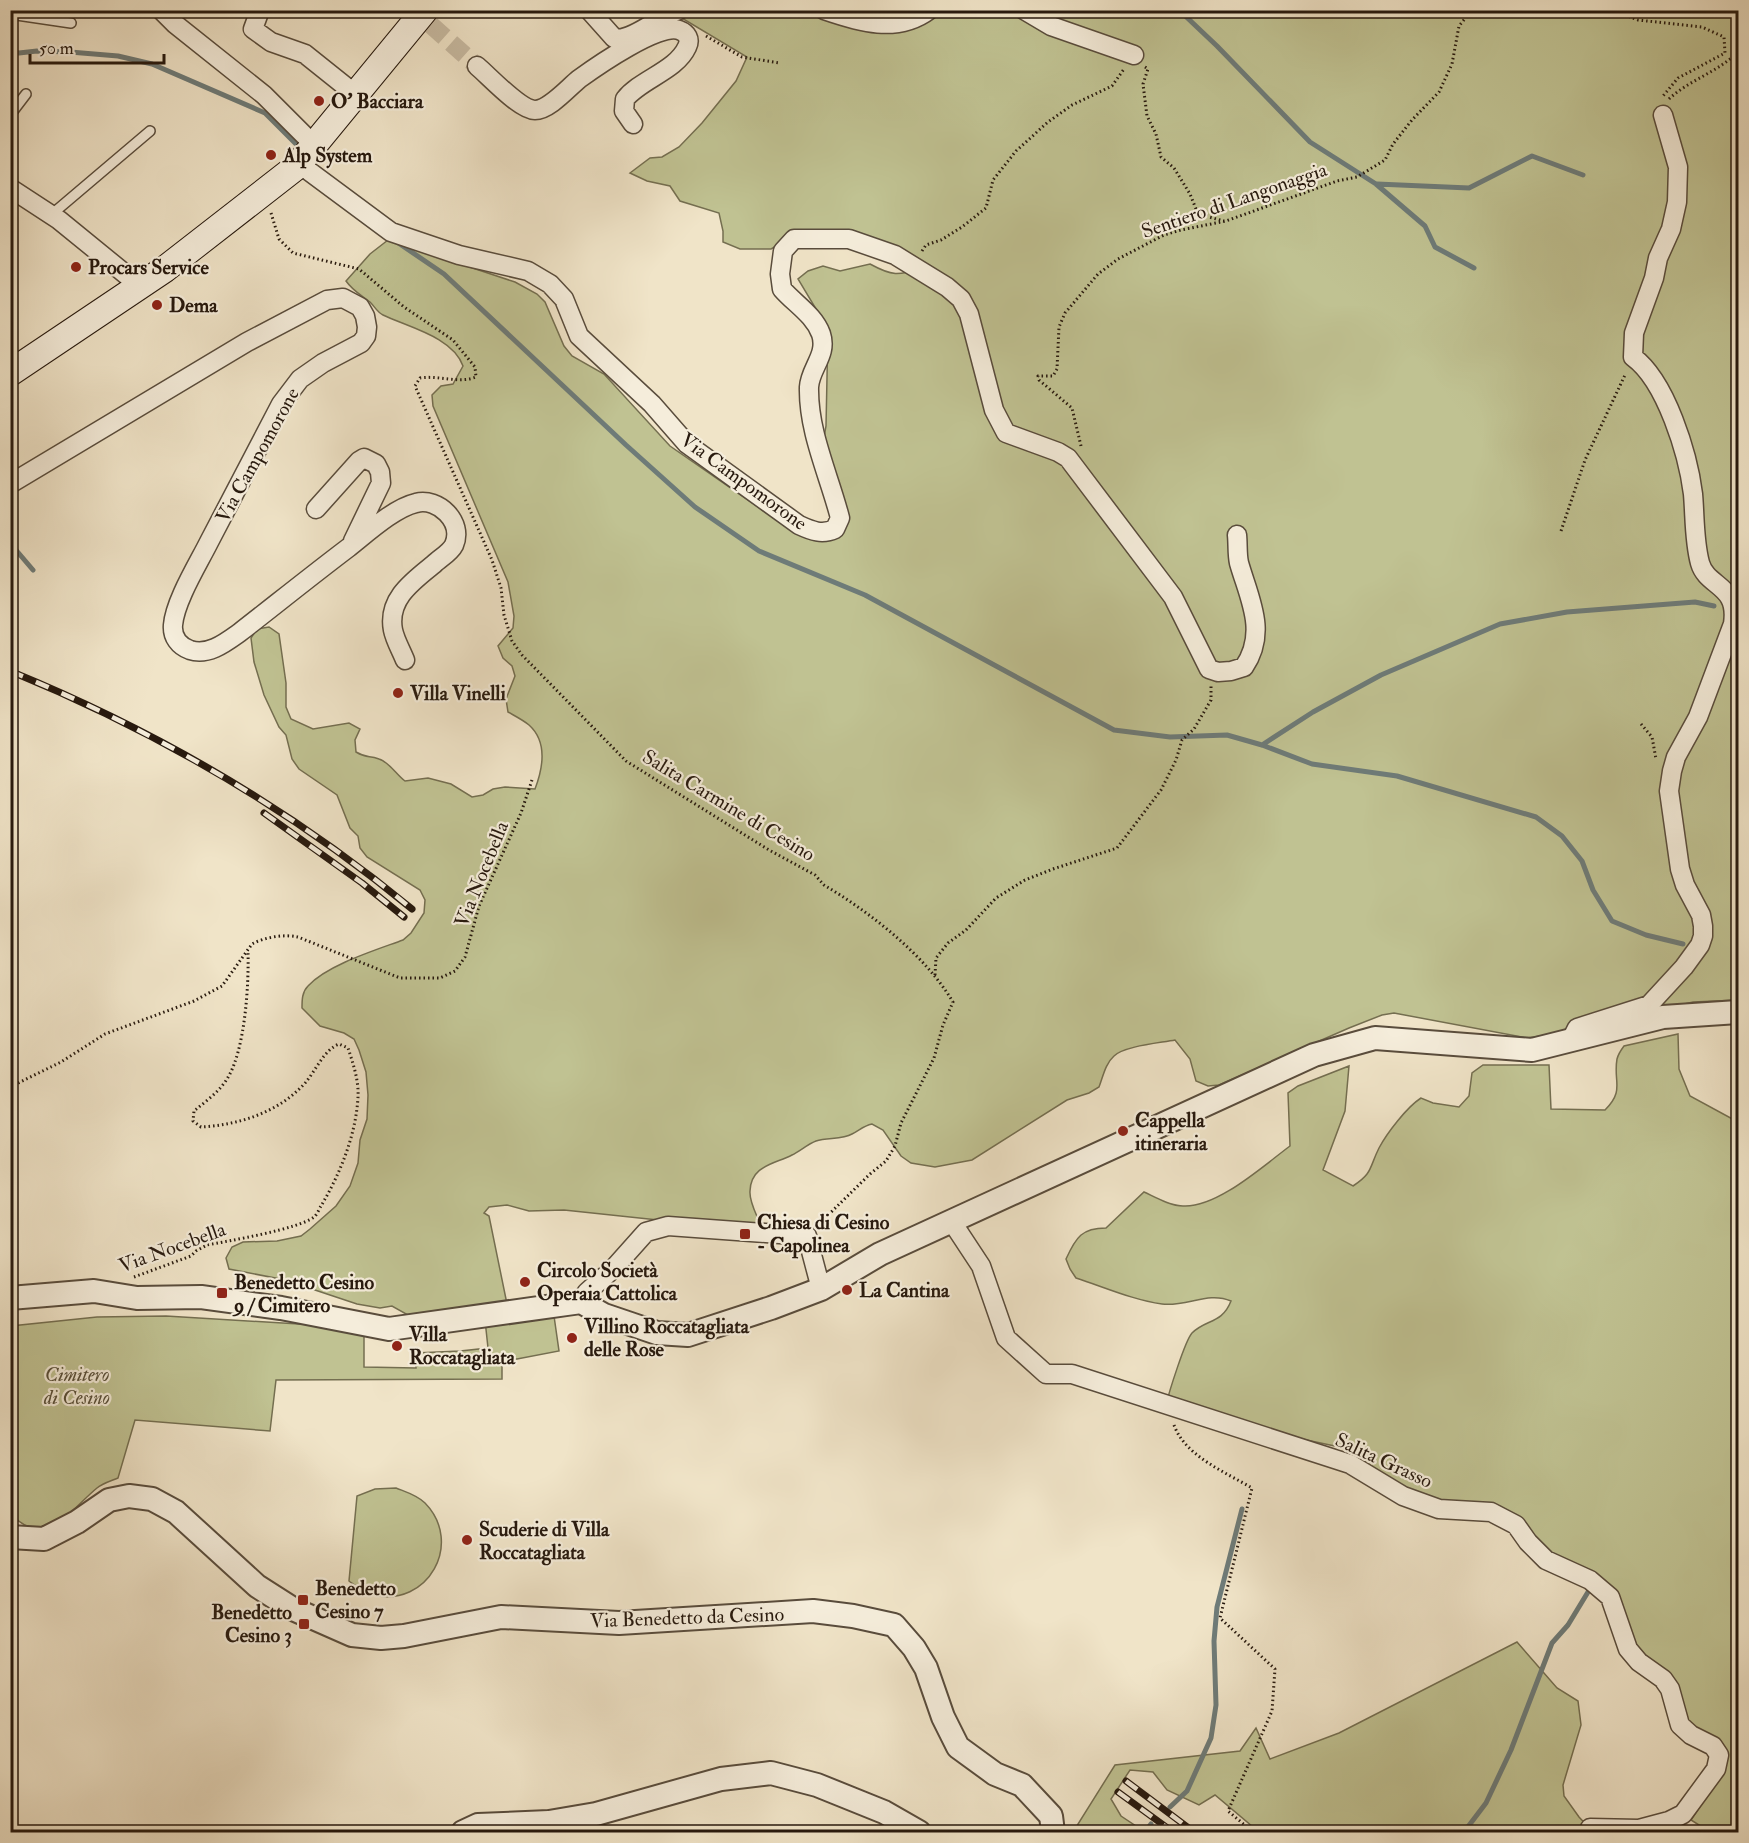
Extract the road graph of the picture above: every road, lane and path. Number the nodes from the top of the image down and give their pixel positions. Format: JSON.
{"nodes":[{"id":1,"x":161,"y":10,"type":"edge"},
{"id":2,"x":260,"y":10,"type":"edge"},
{"id":3,"x":589,"y":10,"type":"edge"},
{"id":4,"x":679,"y":10,"type":"edge"},
{"id":5,"x":824,"y":10,"type":"edge"},
{"id":6,"x":929,"y":10,"type":"edge"},
{"id":7,"x":1024,"y":10,"type":"edge"},
{"id":8,"x":1472,"y":10,"type":"edge"},
{"id":9,"x":1612,"y":10,"type":"edge"},
{"id":10,"x":10,"y":14,"type":"edge"},
{"id":11,"x":426,"y":17,"type":"edge"},
{"id":12,"x":71,"y":23,"type":"dead end"},
{"id":13,"x":1738,"y":52,"type":"edge"},
{"id":14,"x":1134,"y":55,"type":"junction"},
{"id":15,"x":742,"y":57,"type":"dead end"},
{"id":16,"x":780,"y":63,"type":"dead end"},
{"id":17,"x":485,"y":72,"type":"tunnel mouth"},
{"id":18,"x":26,"y":94,"type":"dead end"},
{"id":19,"x":355,"y":94,"type":"junction"},
{"id":20,"x":10,"y":115,"type":"edge"},
{"id":21,"x":1663,"y":115,"type":"junction"},
{"id":22,"x":633,"y":124,"type":"dead end"},
{"id":23,"x":150,"y":131,"type":"dead end"},
{"id":24,"x":306,"y":154,"type":"junction"},
{"id":25,"x":10,"y":188,"type":"edge"},
{"id":26,"x":270,"y":212,"type":"dead end"},
{"id":27,"x":51,"y":215,"type":"junction"},
{"id":28,"x":1226,"y":221,"type":"junction"},
{"id":29,"x":914,"y":266,"type":"junction"},
{"id":30,"x":140,"y":286,"type":"junction"},
{"id":31,"x":1633,"y":357,"type":"junction"},
{"id":32,"x":10,"y":373,"type":"edge"},
{"id":33,"x":1085,"y":480,"type":"junction"},
{"id":34,"x":10,"y":483,"type":"edge"},
{"id":35,"x":316,"y":509,"type":"dead end"},
{"id":36,"x":1562,"y":531,"type":"dead end"},
{"id":37,"x":1237,"y":535,"type":"dead end"},
{"id":38,"x":351,"y":546,"type":"junction"},
{"id":39,"x":405,"y":660,"type":"dead end"},
{"id":40,"x":1209,"y":669,"type":"junction"},
{"id":41,"x":532,"y":780,"type":"dead end"},
{"id":42,"x":248,"y":951,"type":"junction"},
{"id":43,"x":935,"y":975,"type":"junction"},
{"id":44,"x":1738,"y":1012,"type":"edge"},
{"id":45,"x":1574,"y":1039,"type":"junction"},
{"id":46,"x":10,"y":1087,"type":"edge"},
{"id":47,"x":952,"y":1222,"type":"junction"},
{"id":48,"x":807,"y":1236,"type":"junction"},
{"id":49,"x":127,"y":1279,"type":"dead end"},
{"id":50,"x":821,"y":1289,"type":"junction"},
{"id":51,"x":10,"y":1299,"type":"edge"},
{"id":52,"x":581,"y":1302,"type":"junction"},
{"id":53,"x":1172,"y":1418,"type":"dead end"},
{"id":54,"x":10,"y":1537,"type":"edge"},
{"id":55,"x":1590,"y":1828,"type":"dead end"},
{"id":56,"x":462,"y":1833,"type":"edge"},
{"id":57,"x":919,"y":1833,"type":"edge"},
{"id":58,"x":1053,"y":1833,"type":"edge"},
{"id":59,"x":1253,"y":1833,"type":"edge"}],
"edges":[{"from":1,"to":24,"type":"street","name":"Via Campomorone"},
{"from":2,"to":19,"type":"street"},
{"from":3,"to":4,"type":"street"},
{"from":5,"to":6,"type":"street"},
{"from":7,"to":14,"type":"street"},
{"from":8,"to":28,"type":"path","name":"Sentiero di Langonaggia"},
{"from":9,"to":21,"type":"path"},
{"from":10,"to":12,"type":"lane"},
{"from":11,"to":19,"type":"main road"},
{"from":13,"to":21,"type":"path"},
{"from":14,"to":28,"type":"path"},
{"from":14,"to":29,"type":"path"},
{"from":15,"to":16,"type":"path"},
{"from":17,"to":22,"type":"street"},
{"from":18,"to":20,"type":"lane"},
{"from":19,"to":24,"type":"main road"},
{"from":21,"to":31,"type":"street"},
{"from":23,"to":27,"type":"lane"},
{"from":24,"to":29,"type":"street","name":"Via Campomorone"},
{"from":24,"to":30,"type":"main road"},
{"from":25,"to":27,"type":"street"},
{"from":26,"to":43,"type":"path","name":"Salita Carmine di Cesino"},
{"from":27,"to":30,"type":"street"},
{"from":28,"to":33,"type":"path","name":"Sentiero di Langonaggia"},
{"from":29,"to":33,"type":"street","name":"Via Campomorone"},
{"from":30,"to":32,"type":"main road"},
{"from":31,"to":36,"type":"path"},
{"from":31,"to":45,"type":"street"},
{"from":33,"to":40,"type":"street","name":"Via Campomorone"},
{"from":34,"to":38,"type":"street","name":"Via Campomorone"},
{"from":35,"to":38,"type":"street","name":"Via Campomorone"},
{"from":37,"to":40,"type":"street"},
{"from":38,"to":39,"type":"street","name":"Via Campomorone"},
{"from":40,"to":43,"type":"path"},
{"from":41,"to":42,"type":"path","name":"Via Nocebella"},
{"from":42,"to":46,"type":"path","name":"Via Nocebella"},
{"from":42,"to":49,"type":"path","name":"Via Nocebella"},
{"from":43,"to":48,"type":"path","name":"Salita Carmine di Cesino"},
{"from":44,"to":45,"type":"street"},
{"from":45,"to":47,"type":"street"},
{"from":47,"to":50,"type":"street"},
{"from":47,"to":55,"type":"street","name":"Salita Grasso"},
{"from":48,"to":50,"type":"street"},
{"from":48,"to":52,"type":"street"},
{"from":50,"to":52,"type":"street"},
{"from":51,"to":52,"type":"street"},
{"from":53,"to":59,"type":"path"},
{"from":54,"to":58,"type":"street","name":"Via Benedetto da Cesino"},
{"from":56,"to":57,"type":"street"}]}
